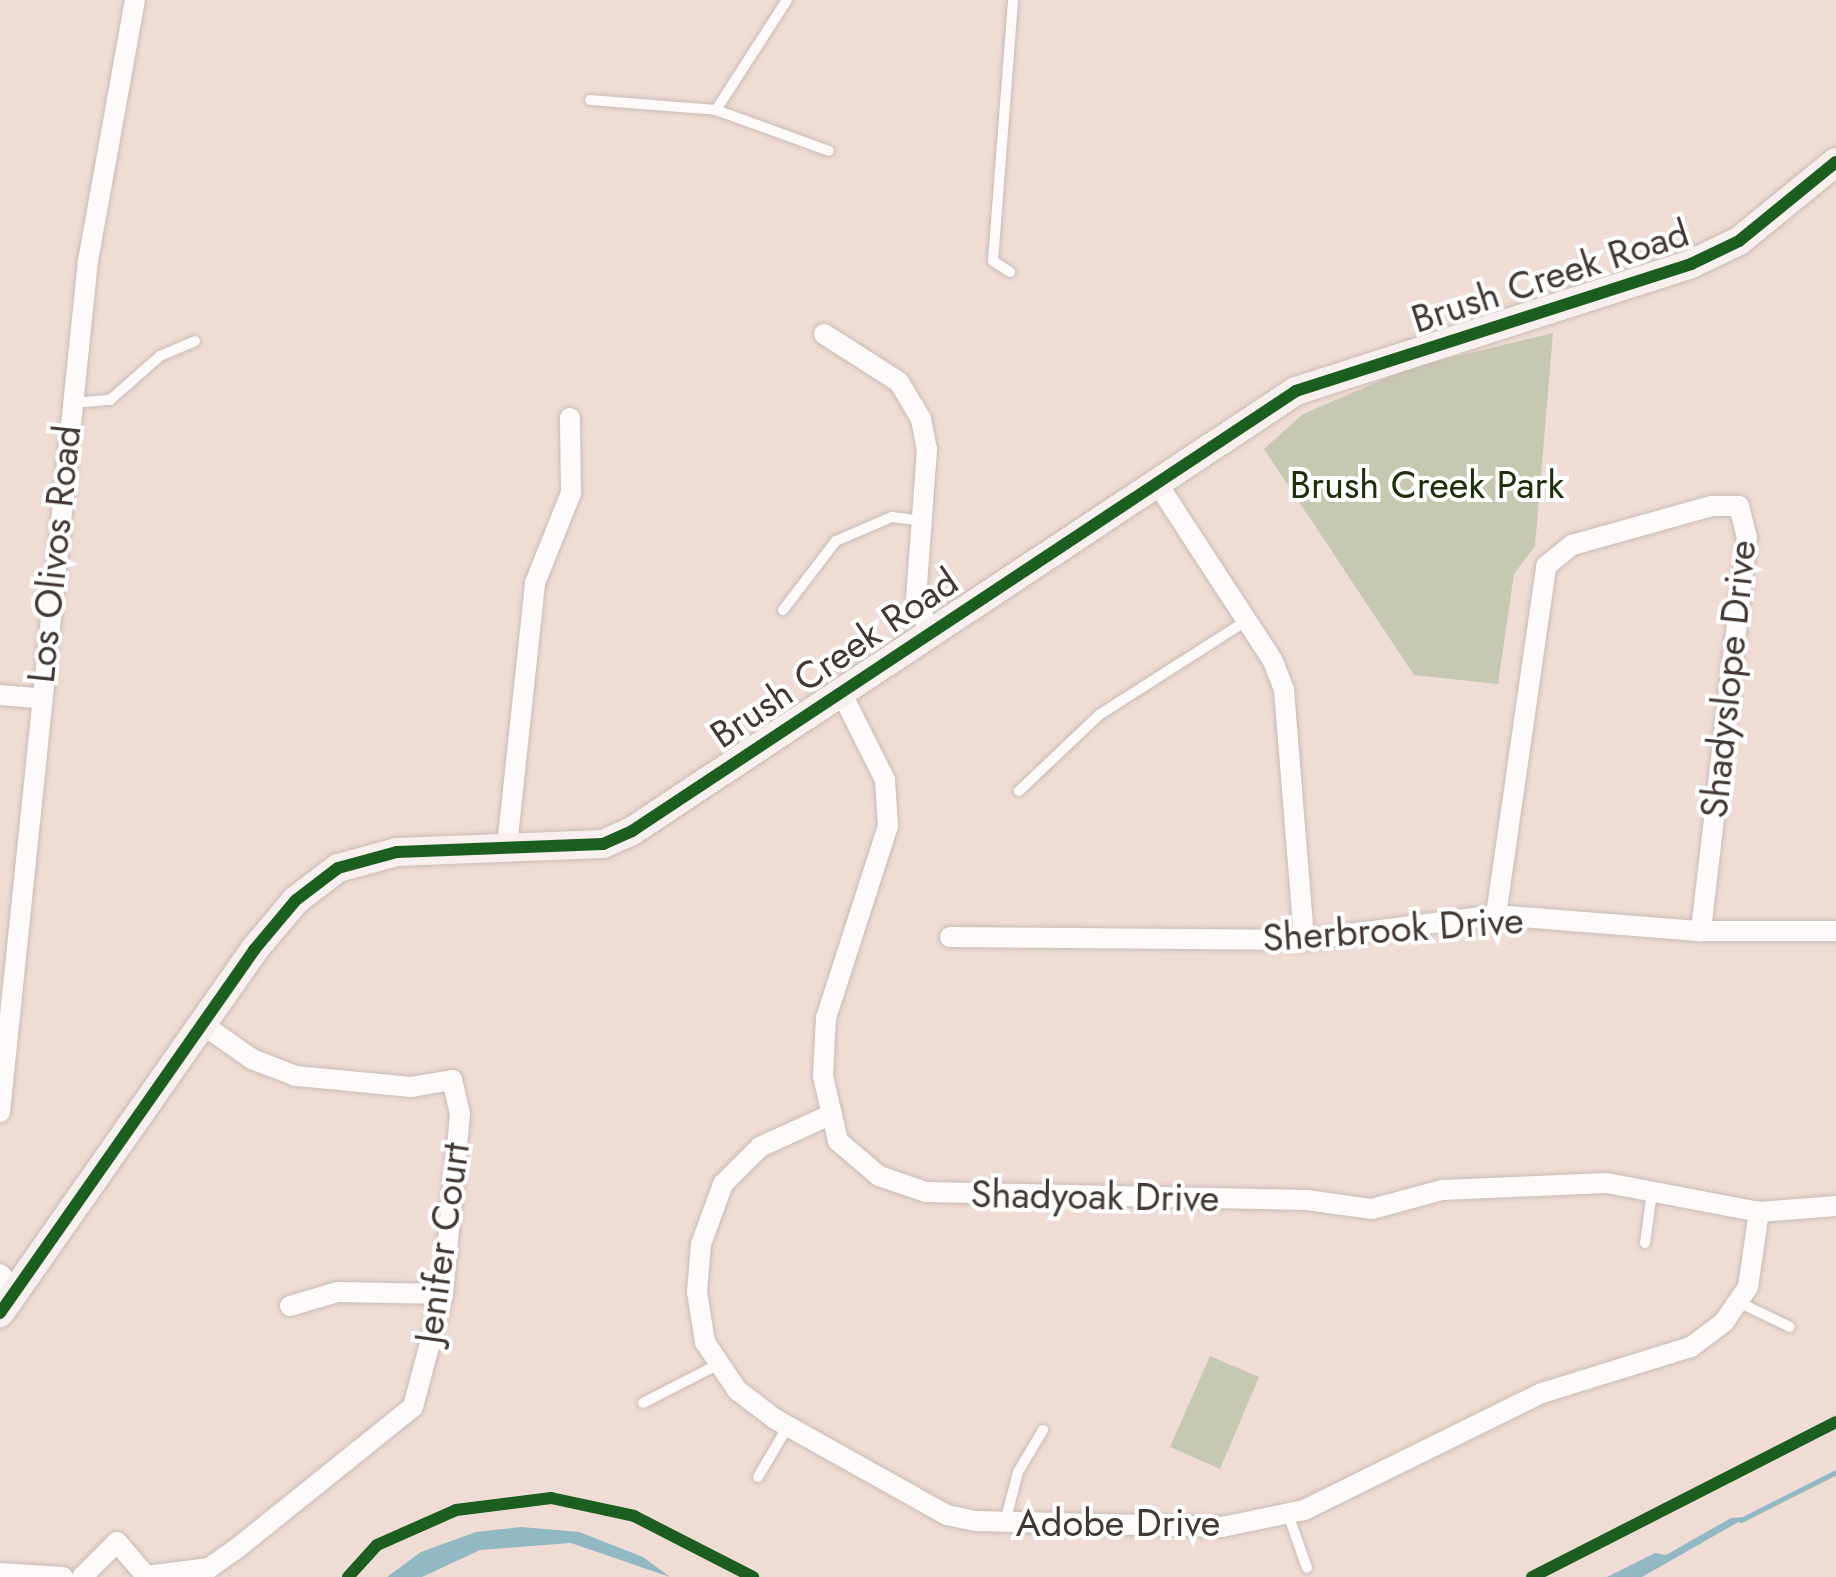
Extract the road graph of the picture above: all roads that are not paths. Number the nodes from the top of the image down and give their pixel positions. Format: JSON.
{"nodes":[{"id":1,"x":135,"y":0,"type":"edge"},
{"id":2,"x":787,"y":0,"type":"edge"},
{"id":3,"x":1012,"y":0,"type":"edge"},
{"id":4,"x":590,"y":100,"type":"dead end"},
{"id":5,"x":716,"y":110,"type":"junction"},
{"id":6,"x":830,"y":151,"type":"dead end"},
{"id":7,"x":1836,"y":162,"type":"edge"},
{"id":8,"x":1010,"y":272,"type":"dead end"},
{"id":9,"x":824,"y":334,"type":"dead end"},
{"id":10,"x":195,"y":341,"type":"dead end"},
{"id":11,"x":72,"y":403,"type":"junction"},
{"id":12,"x":570,"y":418,"type":"dead end"},
{"id":13,"x":1157,"y":483,"type":"junction"},
{"id":14,"x":918,"y":520,"type":"junction"},
{"id":15,"x":783,"y":610,"type":"dead end"},
{"id":16,"x":1247,"y":620,"type":"junction"},
{"id":17,"x":930,"y":630,"type":"junction"},
{"id":18,"x":840,"y":690,"type":"junction"},
{"id":19,"x":0,"y":696,"type":"edge"},
{"id":20,"x":38,"y":698,"type":"junction"},
{"id":21,"x":1018,"y":791,"type":"dead end"},
{"id":22,"x":507,"y":846,"type":"junction"},
{"id":23,"x":1496,"y":915,"type":"junction"},
{"id":24,"x":1702,"y":931,"type":"junction"},
{"id":25,"x":1836,"y":931,"type":"edge"},
{"id":26,"x":950,"y":937,"type":"dead end"},
{"id":27,"x":1304,"y":940,"type":"junction"},
{"id":28,"x":202,"y":1024,"type":"junction"},
{"id":29,"x":0,"y":1112,"type":"edge"},
{"id":30,"x":832,"y":1114,"type":"junction"},
{"id":31,"x":1652,"y":1191,"type":"junction"},
{"id":32,"x":1836,"y":1206,"type":"edge"},
{"id":33,"x":1759,"y":1212,"type":"junction"},
{"id":34,"x":1645,"y":1243,"type":"dead end"},
{"id":35,"x":4,"y":1292,"type":"edge"},
{"id":36,"x":443,"y":1294,"type":"junction"},
{"id":37,"x":1740,"y":1303,"type":"junction"},
{"id":38,"x":290,"y":1306,"type":"dead end"},
{"id":39,"x":1790,"y":1327,"type":"dead end"},
{"id":40,"x":717,"y":1365,"type":"junction"},
{"id":41,"x":643,"y":1403,"type":"dead end"},
{"id":42,"x":788,"y":1426,"type":"junction"},
{"id":43,"x":1043,"y":1430,"type":"dead end"},
{"id":44,"x":758,"y":1477,"type":"dead end"},
{"id":45,"x":1288,"y":1514,"type":"junction"},
{"id":46,"x":1005,"y":1523,"type":"junction"},
{"id":47,"x":1306,"y":1568,"type":"dead end"},
{"id":48,"x":0,"y":1573,"type":"edge"},
{"id":49,"x":63,"y":1577,"type":"edge"},
{"id":50,"x":82,"y":1577,"type":"edge"}],
"edges":[{"from":1,"to":11,"type":"street","name":"Los Olivos Road"},
{"from":2,"to":5,"type":"lane"},
{"from":3,"to":8,"type":"lane"},
{"from":4,"to":5,"type":"lane"},
{"from":5,"to":6,"type":"lane"},
{"from":7,"to":13,"type":"street","name":"Brush Creek Road"},
{"from":9,"to":14,"type":"street"},
{"from":10,"to":11,"type":"lane"},
{"from":11,"to":20,"type":"street","name":"Los Olivos Road"},
{"from":12,"to":22,"type":"street"},
{"from":13,"to":16,"type":"street"},
{"from":13,"to":17,"type":"street","name":"Brush Creek Road"},
{"from":14,"to":15,"type":"lane"},
{"from":14,"to":17,"type":"street"},
{"from":16,"to":21,"type":"lane"},
{"from":16,"to":27,"type":"street"},
{"from":17,"to":18,"type":"street","name":"Brush Creek Road"},
{"from":18,"to":22,"type":"street","name":"Brush Creek Road"},
{"from":18,"to":30,"type":"street","name":"Shadyoak Drive"},
{"from":19,"to":20,"type":"street"},
{"from":20,"to":29,"type":"street","name":"Los Olivos Road"},
{"from":22,"to":28,"type":"street","name":"Brush Creek Road"},
{"from":23,"to":24,"type":"street","name":"Sherbrook Drive"},
{"from":23,"to":24,"type":"street","name":"Shadyslope Drive"},
{"from":23,"to":27,"type":"street","name":"Sherbrook Drive"},
{"from":24,"to":25,"type":"street","name":"Sherbrook Drive"},
{"from":26,"to":27,"type":"street","name":"Sherbrook Drive"},
{"from":28,"to":35,"type":"street","name":"Brush Creek Road"},
{"from":28,"to":36,"type":"street","name":"Jenifer Court"},
{"from":30,"to":31,"type":"street","name":"Shadyoak Drive"},
{"from":30,"to":40,"type":"street","name":"Adobe Drive"},
{"from":31,"to":33,"type":"street","name":"Shadyoak Drive"},
{"from":31,"to":34,"type":"lane"},
{"from":32,"to":33,"type":"street","name":"Shadyoak Drive"},
{"from":33,"to":37,"type":"street"},
{"from":36,"to":38,"type":"street"},
{"from":36,"to":50,"type":"street","name":"Jenifer Court"},
{"from":37,"to":39,"type":"lane"},
{"from":37,"to":45,"type":"street","name":"Adobe Drive"},
{"from":40,"to":41,"type":"lane"},
{"from":40,"to":42,"type":"street","name":"Adobe Drive"},
{"from":42,"to":44,"type":"lane"},
{"from":42,"to":46,"type":"street","name":"Adobe Drive"},
{"from":43,"to":46,"type":"lane"},
{"from":45,"to":46,"type":"street","name":"Adobe Drive"},
{"from":45,"to":47,"type":"lane"},
{"from":48,"to":49,"type":"street"}]}
